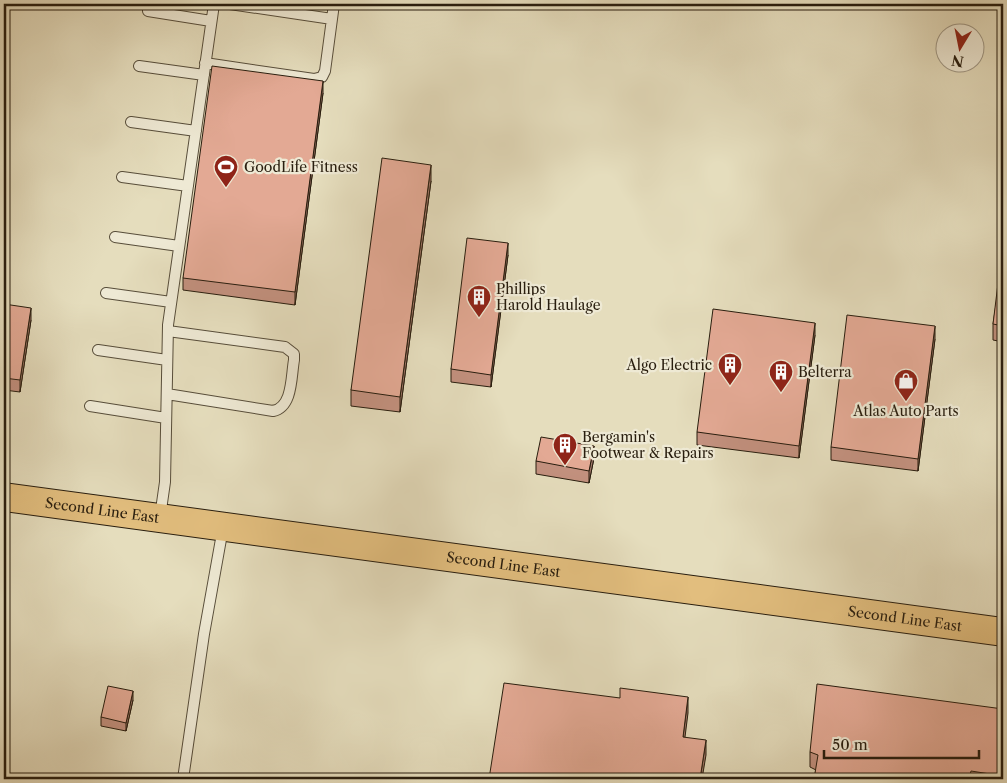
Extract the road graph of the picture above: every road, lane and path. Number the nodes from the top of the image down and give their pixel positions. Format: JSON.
{"nodes":[{"id":1,"x":214,"y":4,"type":"edge"},
{"id":2,"x":230,"y":4,"type":"edge"},
{"id":3,"x":334,"y":4,"type":"edge"},
{"id":4,"x":148,"y":11,"type":"dead end"},
{"id":5,"x":332,"y":19,"type":"junction"},
{"id":6,"x":212,"y":21,"type":"junction"},
{"id":7,"x":205,"y":63,"type":"junction"},
{"id":8,"x":139,"y":66,"type":"dead end"},
{"id":9,"x":204,"y":75,"type":"junction"},
{"id":10,"x":130,"y":122,"type":"dead end"},
{"id":11,"x":196,"y":130,"type":"junction"},
{"id":12,"x":122,"y":177,"type":"dead end"},
{"id":13,"x":188,"y":186,"type":"junction"},
{"id":14,"x":115,"y":237,"type":"dead end"},
{"id":15,"x":179,"y":246,"type":"junction"},
{"id":16,"x":106,"y":293,"type":"dead end"},
{"id":17,"x":171,"y":302,"type":"junction"},
{"id":18,"x":168,"y":331,"type":"junction"},
{"id":19,"x":98,"y":350,"type":"dead end"},
{"id":20,"x":167,"y":360,"type":"junction"},
{"id":21,"x":166,"y":394,"type":"junction"},
{"id":22,"x":90,"y":406,"type":"dead end"},
{"id":23,"x":166,"y":418,"type":"junction"},
{"id":24,"x":4,"y":497,"type":"edge"},
{"id":25,"x":160,"y":518,"type":"junction"},
{"id":26,"x":223,"y":527,"type":"junction"},
{"id":27,"x":1003,"y":632,"type":"edge"},
{"id":28,"x":183,"y":779,"type":"edge"}],
"edges":[{"from":1,"to":6,"type":"lane"},
{"from":2,"to":5,"type":"lane"},
{"from":3,"to":5,"type":"lane"},
{"from":4,"to":6,"type":"lane"},
{"from":5,"to":7,"type":"lane"},
{"from":6,"to":7,"type":"lane"},
{"from":7,"to":9,"type":"lane"},
{"from":8,"to":9,"type":"lane"},
{"from":9,"to":11,"type":"lane"},
{"from":10,"to":11,"type":"lane"},
{"from":11,"to":13,"type":"lane"},
{"from":12,"to":13,"type":"lane"},
{"from":13,"to":15,"type":"lane"},
{"from":14,"to":15,"type":"lane"},
{"from":15,"to":17,"type":"lane"},
{"from":16,"to":17,"type":"lane"},
{"from":17,"to":18,"type":"lane"},
{"from":18,"to":20,"type":"lane"},
{"from":18,"to":21,"type":"lane"},
{"from":19,"to":20,"type":"lane"},
{"from":20,"to":21,"type":"lane"},
{"from":21,"to":23,"type":"lane"},
{"from":22,"to":23,"type":"lane"},
{"from":23,"to":25,"type":"lane"},
{"from":24,"to":25,"type":"highway","name":"Second Line East"},
{"from":25,"to":26,"type":"highway","name":"Second Line East"},
{"from":26,"to":27,"type":"highway","name":"Second Line East"},
{"from":26,"to":28,"type":"lane"}]}
